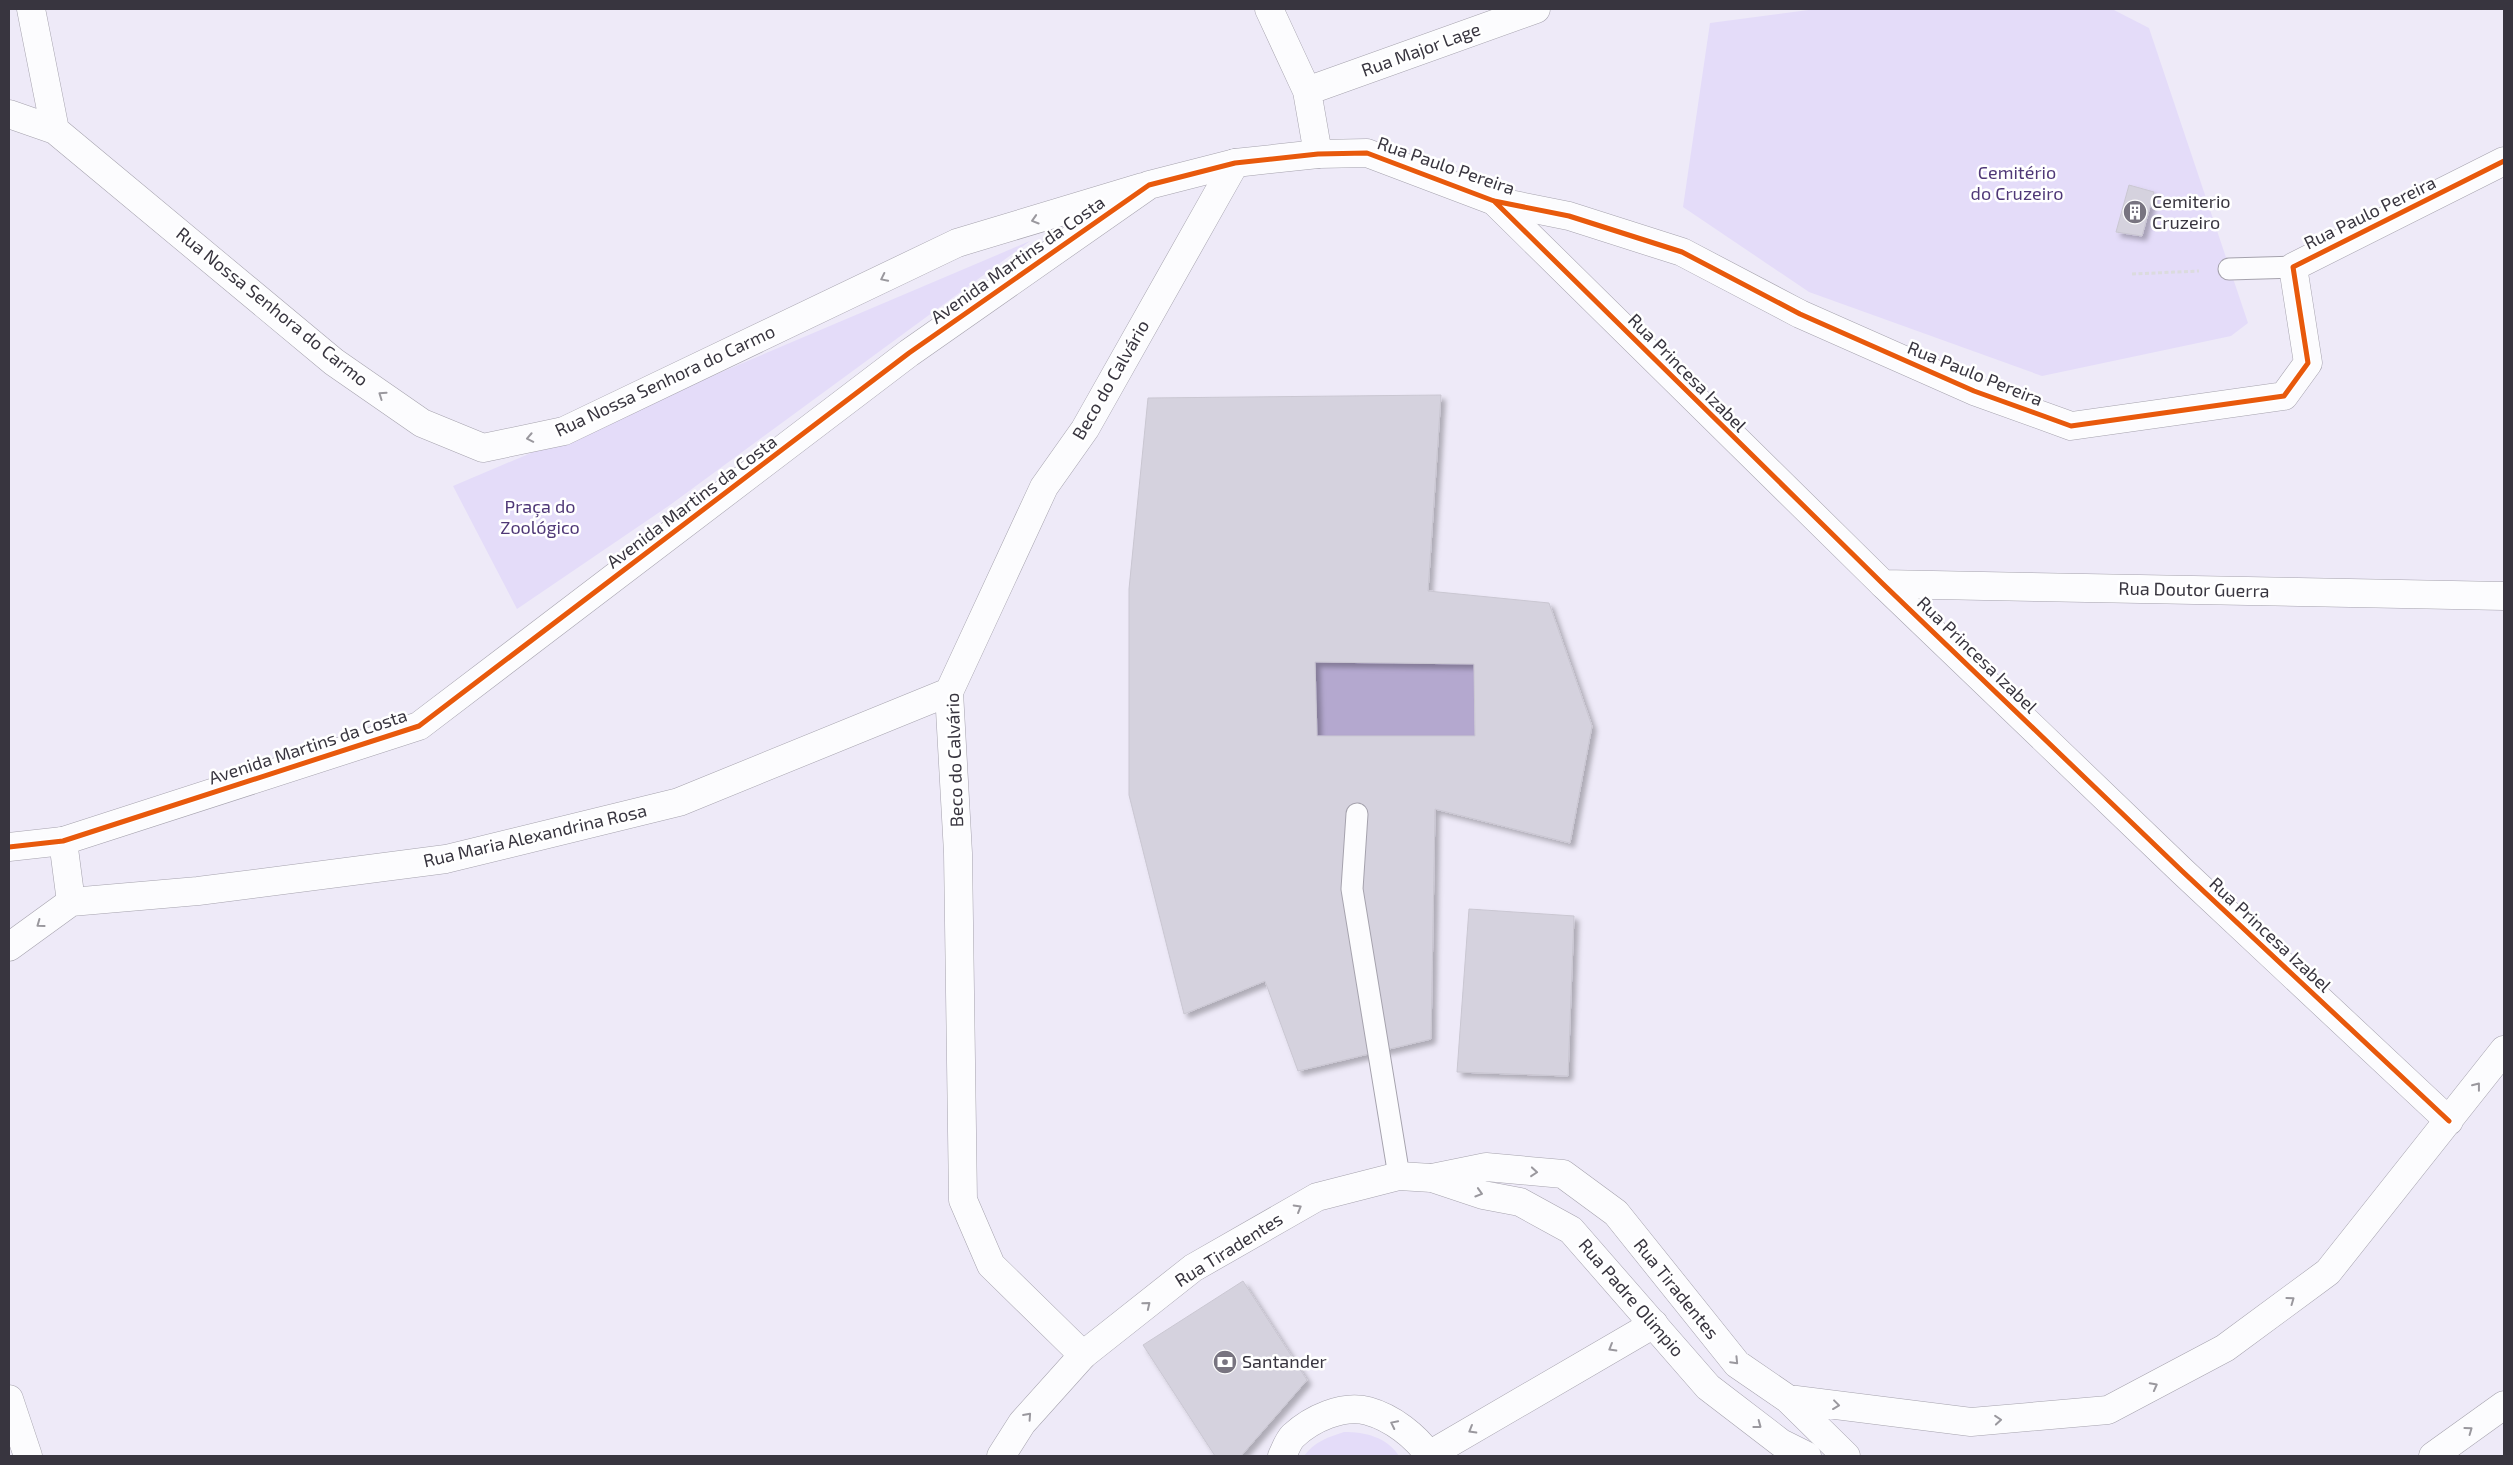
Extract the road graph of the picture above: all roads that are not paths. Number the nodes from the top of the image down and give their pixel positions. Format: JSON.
{"nodes":[{"id":1,"x":31,"y":9,"type":"edge"},
{"id":2,"x":1269,"y":9,"type":"edge"},
{"id":3,"x":1536,"y":9,"type":"edge"},
{"id":4,"x":1307,"y":91,"type":"junction"},
{"id":5,"x":9,"y":114,"type":"edge"},
{"id":6,"x":55,"y":130,"type":"junction"},
{"id":7,"x":1318,"y":154,"type":"junction"},
{"id":8,"x":2504,"y":161,"type":"edge"},
{"id":9,"x":1235,"y":163,"type":"junction"},
{"id":10,"x":1149,"y":185,"type":"junction"},
{"id":11,"x":1494,"y":201,"type":"junction"},
{"id":12,"x":2293,"y":267,"type":"junction"},
{"id":13,"x":2229,"y":269,"type":"road end"},
{"id":14,"x":1883,"y":584,"type":"junction"},
{"id":15,"x":2504,"y":596,"type":"edge"},
{"id":16,"x":949,"y":692,"type":"junction"},
{"id":17,"x":1356,"y":814,"type":"dead end"},
{"id":18,"x":63,"y":841,"type":"junction"},
{"id":19,"x":9,"y":847,"type":"edge"},
{"id":20,"x":71,"y":902,"type":"junction"},
{"id":21,"x":9,"y":947,"type":"edge"},
{"id":22,"x":2504,"y":1050,"type":"edge"},
{"id":23,"x":2449,"y":1121,"type":"junction"},
{"id":24,"x":1399,"y":1176,"type":"junction"},
{"id":25,"x":1432,"y":1178,"type":"junction"},
{"id":26,"x":1654,"y":1324,"type":"junction"},
{"id":27,"x":1083,"y":1355,"type":"junction"},
{"id":28,"x":9,"y":1399,"type":"edge"},
{"id":29,"x":1788,"y":1399,"type":"junction"},
{"id":30,"x":2504,"y":1405,"type":"edge"},
{"id":31,"x":28,"y":1456,"type":"edge"},
{"id":32,"x":1001,"y":1456,"type":"edge"},
{"id":33,"x":1282,"y":1456,"type":"edge"},
{"id":34,"x":1430,"y":1456,"type":"edge"},
{"id":35,"x":1807,"y":1456,"type":"edge"},
{"id":36,"x":1846,"y":1456,"type":"edge"},
{"id":37,"x":2433,"y":1456,"type":"edge"}],
"edges":[{"from":1,"to":6,"type":"street"},
{"from":2,"to":4,"type":"street"},
{"from":3,"to":4,"type":"street","name":"Rua Major Lage"},
{"from":4,"to":7,"type":"street"},
{"from":5,"to":6,"type":"street"},
{"from":10,"to":6,"type":"street","name":"Rua Nossa Senhora do Carmo","one_way":true},
{"from":7,"to":9,"type":"street","name":"Avenida Martins da Costa"},
{"from":7,"to":11,"type":"street","name":"Rua Paulo Pereira"},
{"from":8,"to":12,"type":"street","name":"Rua Paulo Pereira"},
{"from":9,"to":10,"type":"street","name":"Avenida Martins da Costa"},
{"from":9,"to":16,"type":"street","name":"Beco do Calvário"},
{"from":10,"to":18,"type":"street","name":"Avenida Martins da Costa"},
{"from":11,"to":12,"type":"street","name":"Rua Paulo Pereira"},
{"from":11,"to":14,"type":"street","name":"Rua Princesa Izabel"},
{"from":12,"to":13,"type":"lane"},
{"from":14,"to":15,"type":"street","name":"Rua Doutor Guerra"},
{"from":14,"to":23,"type":"street","name":"Rua Princesa Izabel"},
{"from":16,"to":20,"type":"street","name":"Rua Maria Alexandrina Rosa"},
{"from":16,"to":27,"type":"street","name":"Beco do Calvário"},
{"from":17,"to":24,"type":"lane"},
{"from":18,"to":19,"type":"street","name":"Avenida Martins da Costa"},
{"from":18,"to":20,"type":"street"},
{"from":20,"to":21,"type":"street","one_way":true},
{"from":23,"to":22,"type":"street","one_way":true},
{"from":29,"to":23,"type":"street","one_way":true},
{"from":24,"to":25,"type":"street","name":"Rua Tiradentes"},
{"from":27,"to":24,"type":"street","name":"Rua Tiradentes","one_way":true},
{"from":25,"to":26,"type":"street","name":"Rua Padre Olimpio","one_way":true},
{"from":25,"to":29,"type":"street","name":"Rua Tiradentes","one_way":true},
{"from":26,"to":34,"type":"street","one_way":true},
{"from":26,"to":35,"type":"street","name":"Rua Padre Olimpio","one_way":true},
{"from":32,"to":27,"type":"street","name":"Rua Tiradentes","one_way":true},
{"from":28,"to":31,"type":"street"},
{"from":29,"to":36,"type":"street","name":"Rua Tiradentes"},
{"from":37,"to":30,"type":"street","one_way":true},
{"from":34,"to":33,"type":"street","one_way":true}]}
